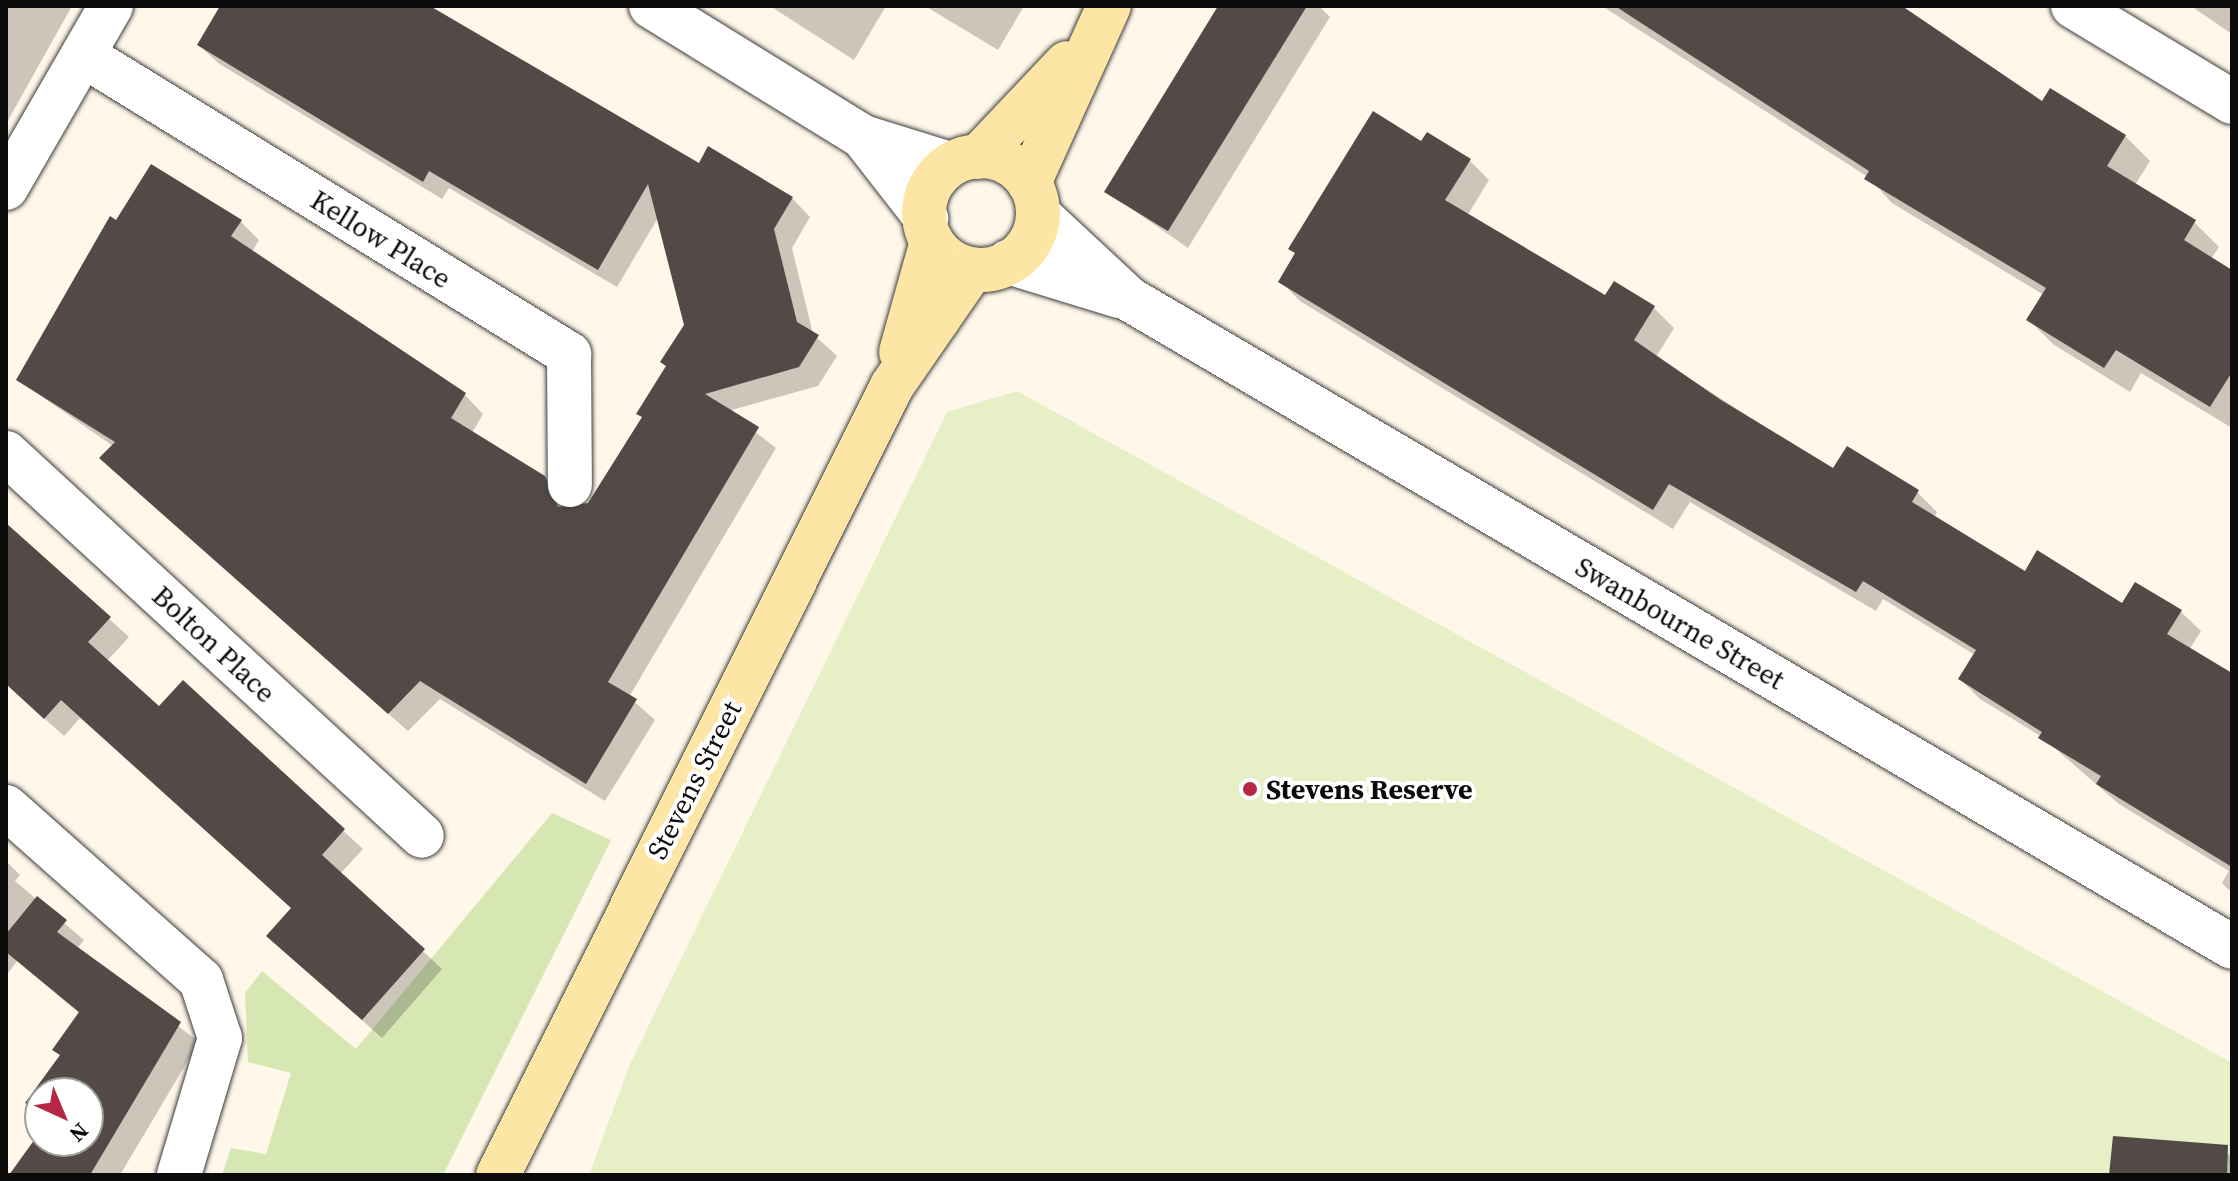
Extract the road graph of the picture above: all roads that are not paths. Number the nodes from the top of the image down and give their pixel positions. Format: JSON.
{"nodes":[{"id":1,"x":111,"y":6,"type":"edge"},
{"id":2,"x":651,"y":6,"type":"edge"},
{"id":3,"x":1109,"y":6,"type":"edge"},
{"id":4,"x":2073,"y":6,"type":"edge"},
{"id":5,"x":1085,"y":44,"type":"junction"},
{"id":6,"x":83,"y":55,"type":"junction"},
{"id":7,"x":2232,"y":102,"type":"edge"},
{"id":8,"x":863,"y":137,"type":"junction"},
{"id":9,"x":964,"y":161,"type":"junction"},
{"id":10,"x":6,"y":188,"type":"edge"},
{"id":11,"x":1034,"y":199,"type":"junction"},
{"id":12,"x":929,"y":230,"type":"junction"},
{"id":13,"x":990,"y":266,"type":"junction"},
{"id":14,"x":1129,"y":299,"type":"junction"},
{"id":15,"x":892,"y":386,"type":"junction"},
{"id":16,"x":6,"y":453,"type":"edge"},
{"id":17,"x":570,"y":485,"type":"dead end"},
{"id":18,"x":6,"y":807,"type":"edge"},
{"id":19,"x":422,"y":836,"type":"dead end"},
{"id":20,"x":2232,"y":947,"type":"edge"},
{"id":21,"x":179,"y":1175,"type":"edge"},
{"id":22,"x":498,"y":1175,"type":"edge"}],
"edges":[{"from":1,"to":6,"type":"street"},
{"from":2,"to":8,"type":"street"},
{"from":3,"to":5,"type":"street","name":"Stevens Street"},
{"from":4,"to":7,"type":"street"},
{"from":5,"to":9,"type":"street","name":"Stevens Street"},
{"from":5,"to":11,"type":"street","name":"Stevens Street"},
{"from":6,"to":10,"type":"street"},
{"from":6,"to":17,"type":"street","name":"Kellow Place"},
{"from":8,"to":9,"type":"street"},
{"from":8,"to":12,"type":"street"},
{"from":9,"to":11,"type":"street"},
{"from":9,"to":12,"type":"street","name":"Stevens Street"},
{"from":11,"to":13,"type":"street","name":"Stevens Street"},
{"from":11,"to":14,"type":"street","name":"Swanbourne Street"},
{"from":12,"to":13,"type":"street"},
{"from":12,"to":15,"type":"street","name":"Stevens Street"},
{"from":13,"to":14,"type":"street","name":"Swanbourne Street"},
{"from":13,"to":15,"type":"street","name":"Stevens Street"},
{"from":14,"to":20,"type":"street","name":"Swanbourne Street"},
{"from":15,"to":22,"type":"street","name":"Stevens Street"},
{"from":16,"to":19,"type":"street","name":"Bolton Place"},
{"from":18,"to":21,"type":"street"}]}
